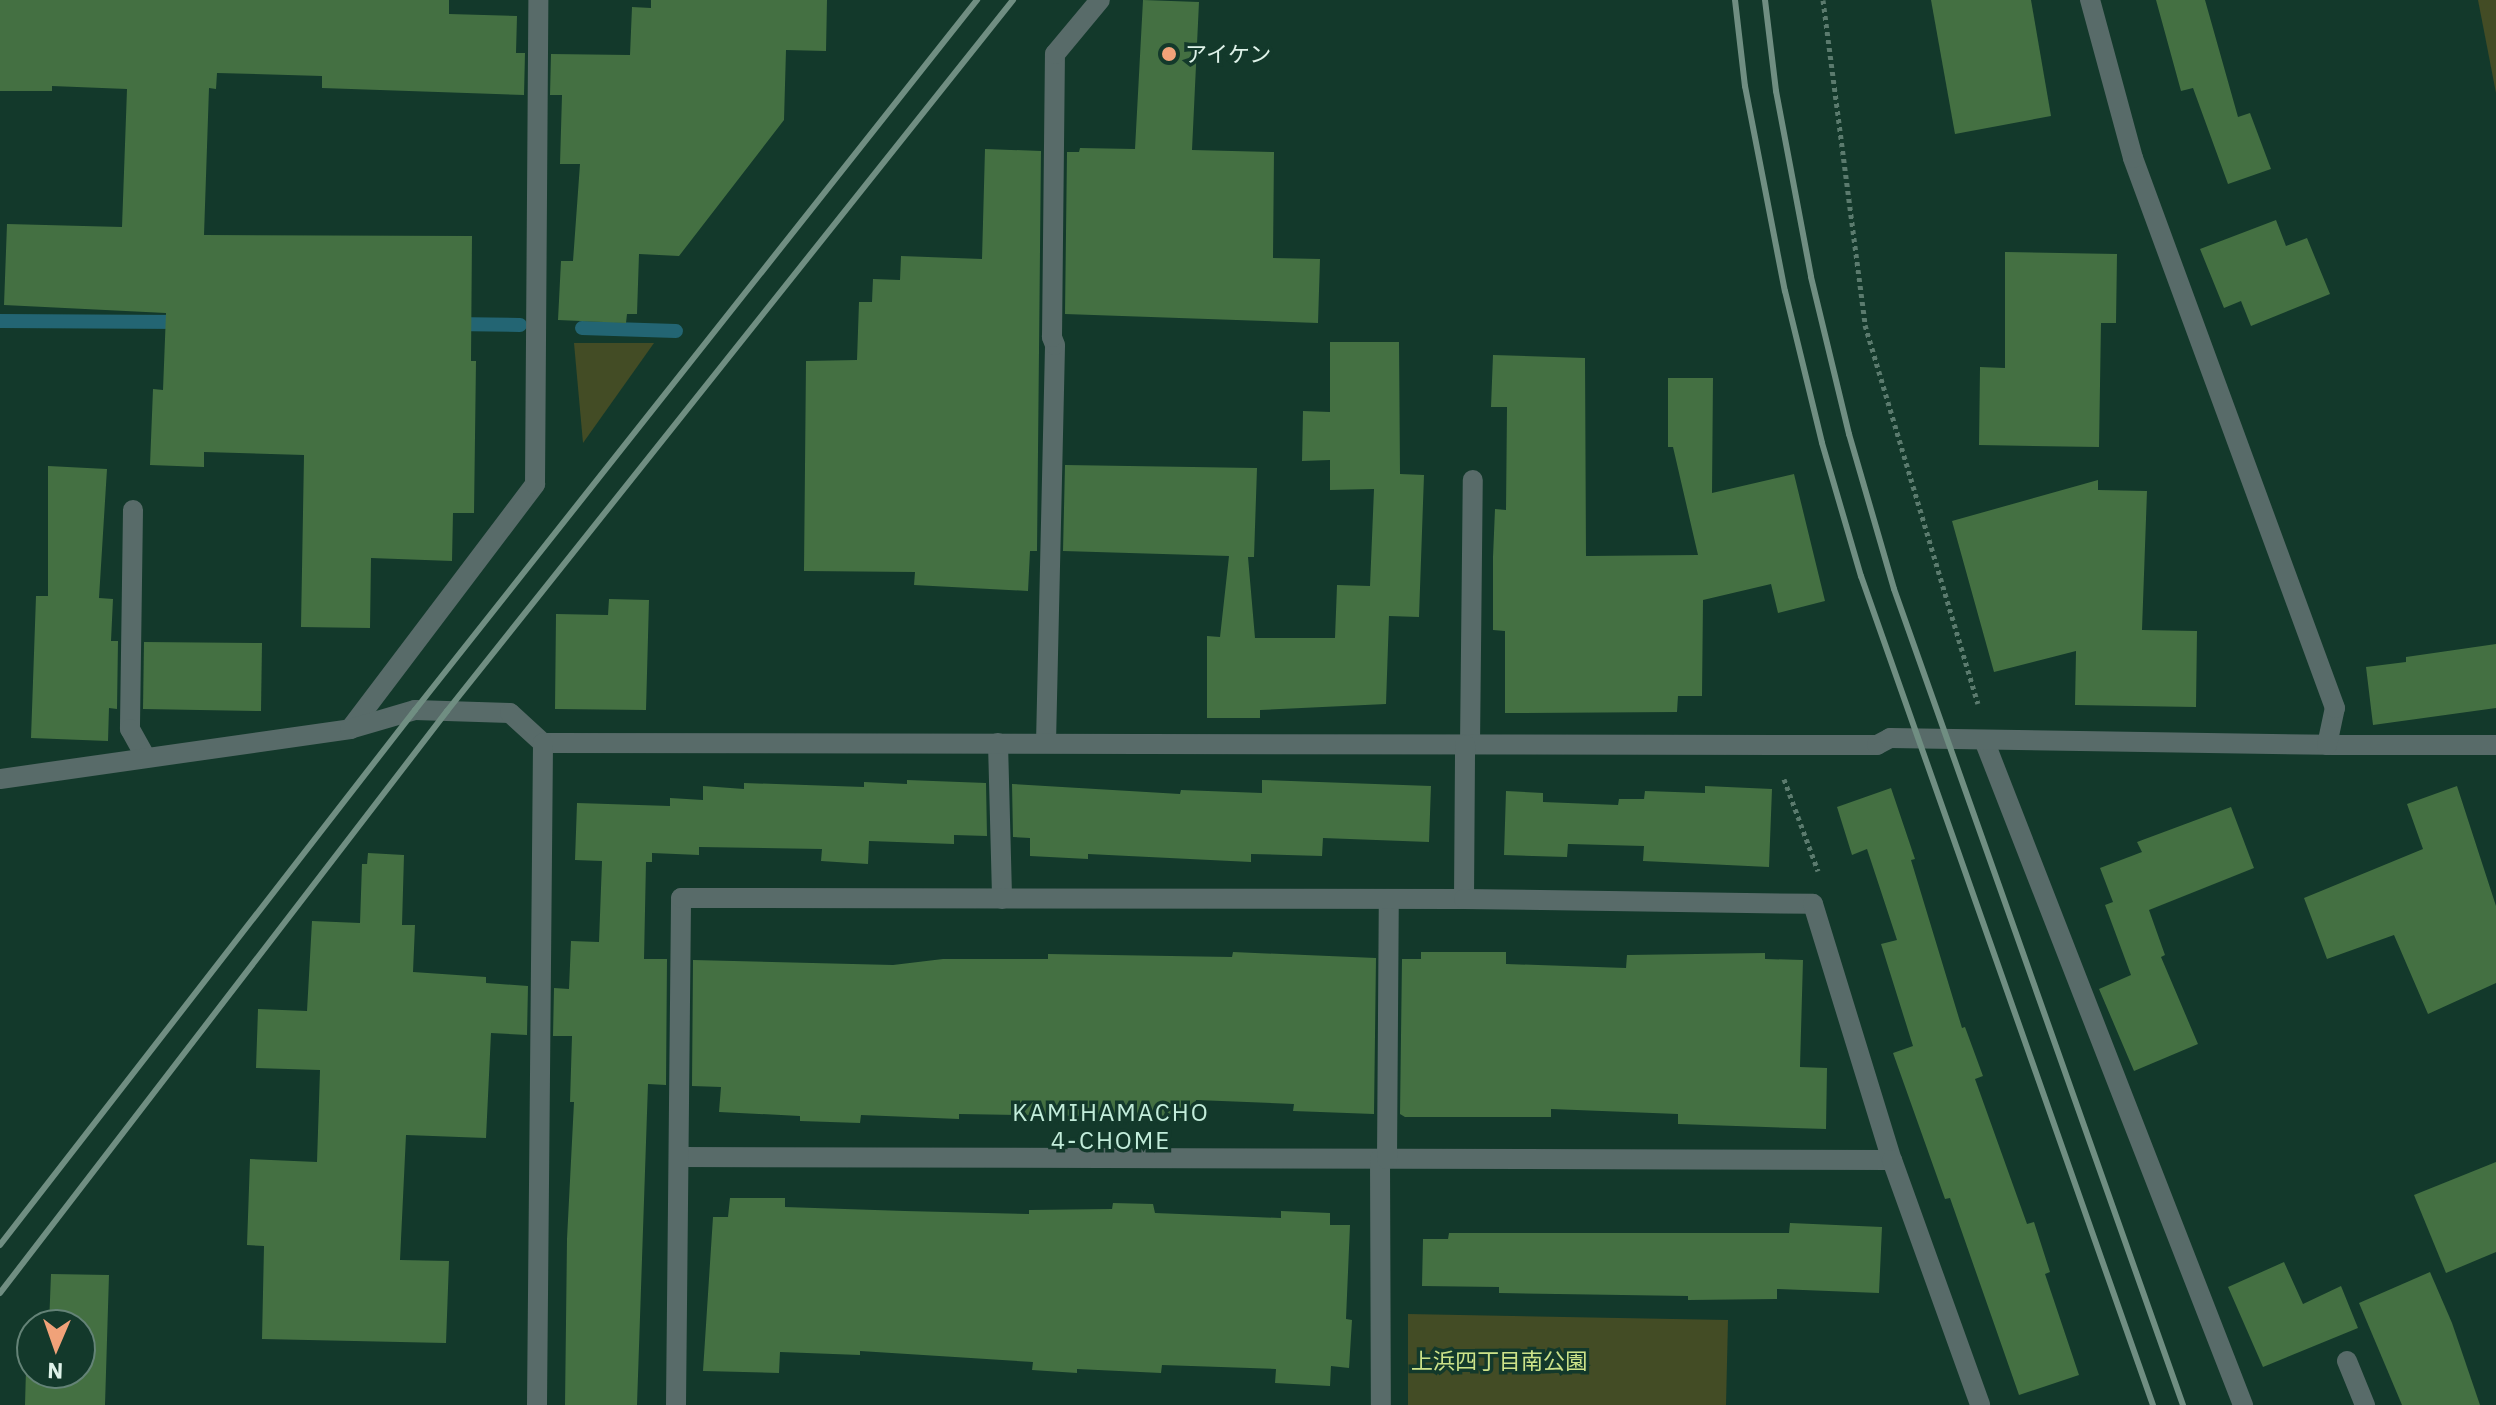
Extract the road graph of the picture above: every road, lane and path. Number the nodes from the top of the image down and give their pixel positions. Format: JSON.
{"nodes":[{"id":1,"x":538,"y":0,"type":"edge"},
{"id":2,"x":1100,"y":0,"type":"edge"},
{"id":3,"x":1823,"y":0,"type":"edge"},
{"id":4,"x":2090,"y":0,"type":"edge"},
{"id":5,"x":1473,"y":480,"type":"dead end"},
{"id":6,"x":133,"y":510,"type":"dead end"},
{"id":7,"x":350,"y":729,"type":"junction"},
{"id":8,"x":1984,"y":740,"type":"junction"},
{"id":9,"x":543,"y":743,"type":"junction"},
{"id":10,"x":998,"y":743,"type":"junction"},
{"id":11,"x":1046,"y":743,"type":"junction"},
{"id":12,"x":1467,"y":745,"type":"junction"},
{"id":13,"x":1772,"y":745,"type":"junction"},
{"id":14,"x":2327,"y":745,"type":"junction"},
{"id":15,"x":2496,"y":745,"type":"edge"},
{"id":16,"x":146,"y":758,"type":"junction"},
{"id":17,"x":0,"y":779,"type":"edge"},
{"id":18,"x":1002,"y":899,"type":"junction"},
{"id":19,"x":1389,"y":899,"type":"junction"},
{"id":20,"x":1464,"y":899,"type":"junction"},
{"id":21,"x":1813,"y":904,"type":"junction"},
{"id":22,"x":679,"y":1157,"type":"junction"},
{"id":23,"x":1384,"y":1159,"type":"junction"},
{"id":24,"x":1892,"y":1160,"type":"junction"},
{"id":25,"x":2347,"y":1361,"type":"dead end"},
{"id":26,"x":537,"y":1405,"type":"edge"},
{"id":27,"x":676,"y":1405,"type":"edge"},
{"id":28,"x":1381,"y":1405,"type":"edge"},
{"id":29,"x":1980,"y":1405,"type":"edge"},
{"id":30,"x":2243,"y":1405,"type":"edge"},
{"id":31,"x":2365,"y":1405,"type":"edge"}],
"edges":[{"from":1,"to":7,"type":"street"},
{"from":2,"to":11,"type":"street"},
{"from":3,"to":8,"type":"path"},
{"from":4,"to":14,"type":"street"},
{"from":5,"to":12,"type":"street"},
{"from":6,"to":16,"type":"street"},
{"from":7,"to":9,"type":"street"},
{"from":7,"to":16,"type":"street"},
{"from":8,"to":13,"type":"street"},
{"from":8,"to":14,"type":"street"},
{"from":8,"to":30,"type":"street"},
{"from":9,"to":10,"type":"street"},
{"from":9,"to":26,"type":"street"},
{"from":10,"to":11,"type":"street"},
{"from":10,"to":18,"type":"street"},
{"from":11,"to":12,"type":"street"},
{"from":12,"to":13,"type":"street"},
{"from":12,"to":20,"type":"street"},
{"from":13,"to":21,"type":"path"},
{"from":14,"to":15,"type":"street"},
{"from":16,"to":17,"type":"street"},
{"from":18,"to":19,"type":"street"},
{"from":18,"to":22,"type":"street"},
{"from":19,"to":20,"type":"street"},
{"from":19,"to":23,"type":"street"},
{"from":20,"to":21,"type":"street"},
{"from":21,"to":24,"type":"street"},
{"from":22,"to":23,"type":"street"},
{"from":22,"to":27,"type":"street"},
{"from":23,"to":24,"type":"street"},
{"from":23,"to":28,"type":"street"},
{"from":24,"to":29,"type":"street"},
{"from":25,"to":31,"type":"street"}]}
